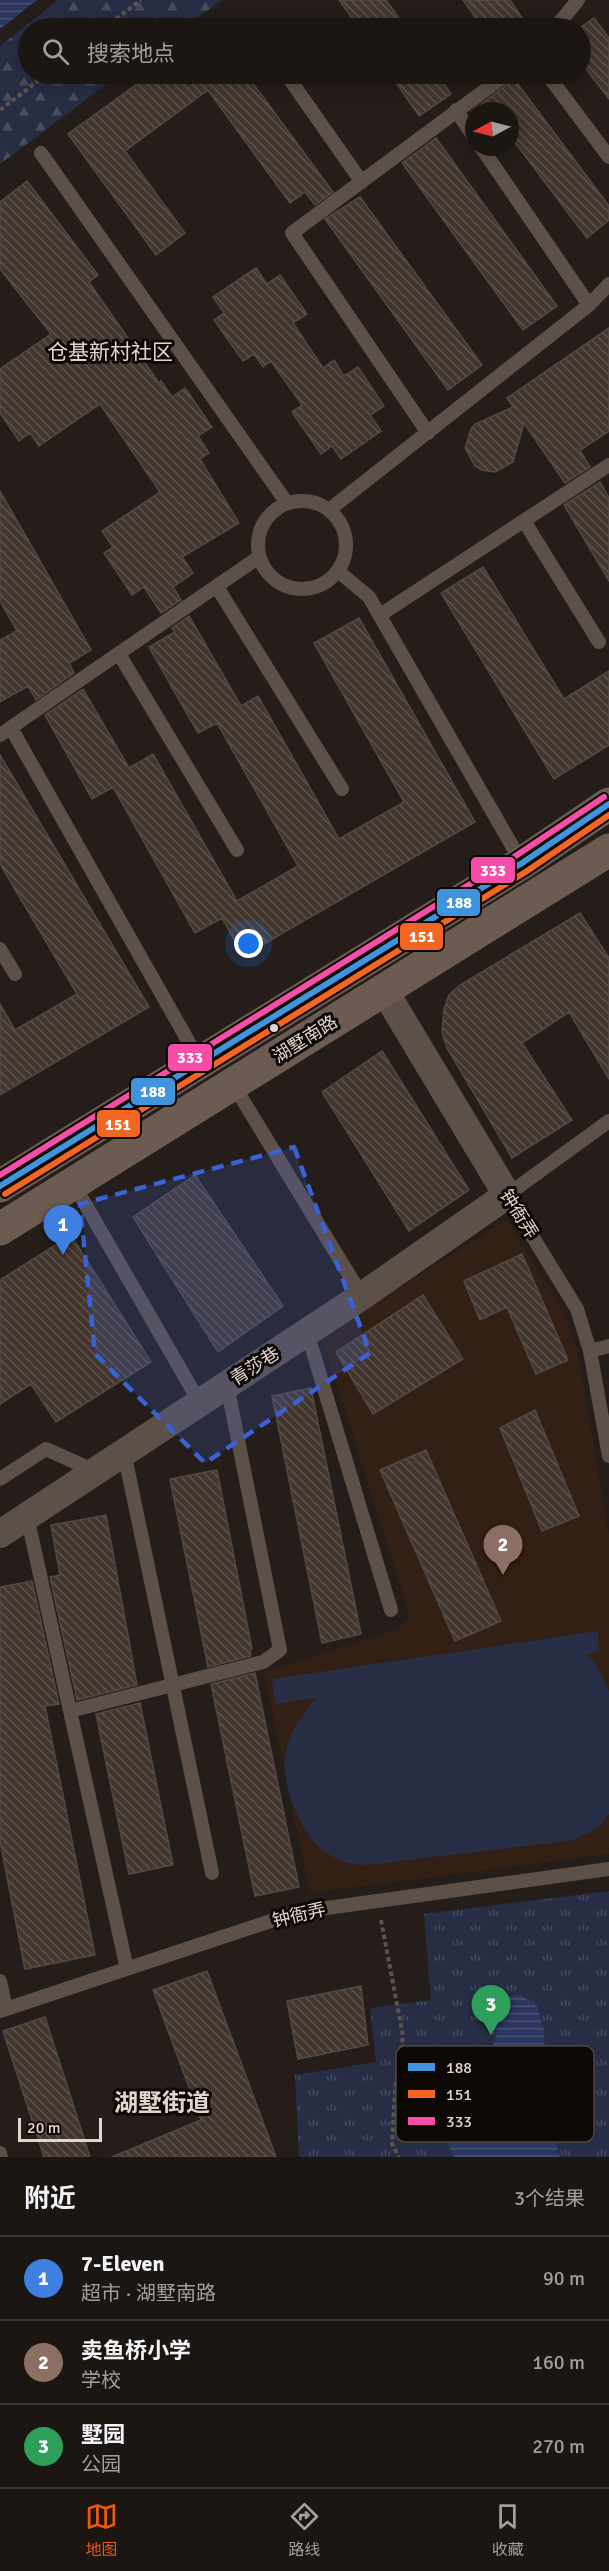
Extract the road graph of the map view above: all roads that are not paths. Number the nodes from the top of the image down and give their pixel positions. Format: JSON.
{"nodes":[{"id":1,"x":578,"y":0,"type":"edge"},
{"id":2,"x":563,"y":18,"type":"edge"},
{"id":3,"x":293,"y":84,"type":"edge"},
{"id":4,"x":493,"y":84,"type":"edge"},
{"id":5,"x":554,"y":84,"type":"edge"},
{"id":6,"x":456,"y":110,"type":"junction"},
{"id":7,"x":465,"y":123,"type":"edge"},
{"id":8,"x":41,"y":153,"type":"dead end"},
{"id":9,"x":487,"y":156,"type":"edge"},
{"id":10,"x":609,"y":157,"type":"edge"},
{"id":11,"x":361,"y":181,"type":"junction"},
{"id":12,"x":609,"y":285,"type":"edge"},
{"id":13,"x":589,"y":305,"type":"junction"},
{"id":14,"x":428,"y":433,"type":"junction"},
{"id":15,"x":609,"y":465,"type":"edge"},
{"id":16,"x":287,"y":502,"type":"junction"},
{"id":17,"x":329,"y":510,"type":"junction"},
{"id":18,"x":524,"y":521,"type":"junction"},
{"id":19,"x":259,"y":557,"type":"junction"},
{"id":20,"x":338,"y":571,"type":"junction"},
{"id":21,"x":217,"y":586,"type":"junction"},
{"id":22,"x":380,"y":615,"type":"junction"},
{"id":23,"x":599,"y":642,"type":"dead end"},
{"id":24,"x":119,"y":654,"type":"junction"},
{"id":25,"x":5,"y":731,"type":"edge"},
{"id":26,"x":342,"y":789,"type":"dead end"},
{"id":27,"x":609,"y":804,"type":"edge"},
{"id":28,"x":237,"y":850,"type":"dead end"},
{"id":29,"x":609,"y":850,"type":"edge"},
{"id":30,"x":522,"y":863,"type":"junction"},
{"id":31,"x":0,"y":949,"type":"edge"},
{"id":32,"x":15,"y":974,"type":"dead end"},
{"id":33,"x":384,"y":990,"type":"junction"},
{"id":34,"x":200,"y":1062,"type":"junction"},
{"id":35,"x":233,"y":1083,"type":"junction"},
{"id":36,"x":609,"y":1121,"type":"edge"},
{"id":37,"x":73,"y":1183,"type":"junction"},
{"id":38,"x":0,"y":1186,"type":"edge"},
{"id":39,"x":507,"y":1195,"type":"junction"},
{"id":40,"x":0,"y":1228,"type":"edge"},
{"id":41,"x":363,"y":1296,"type":"junction"},
{"id":42,"x":307,"y":1332,"type":"junction"},
{"id":43,"x":609,"y":1346,"type":"edge"},
{"id":44,"x":590,"y":1351,"type":"junction"},
{"id":45,"x":226,"y":1385,"type":"junction"},
{"id":46,"x":200,"y":1402,"type":"junction"},
{"id":47,"x":607,"y":1435,"type":"edge"},
{"id":48,"x":124,"y":1452,"type":"junction"},
{"id":49,"x":609,"y":1456,"type":"edge"},
{"id":50,"x":95,"y":1471,"type":"junction"},
{"id":51,"x":0,"y":1479,"type":"edge"},
{"id":52,"x":27,"y":1516,"type":"junction"},
{"id":53,"x":0,"y":1534,"type":"edge"},
{"id":54,"x":391,"y":1610,"type":"dead end"},
{"id":55,"x":173,"y":1685,"type":"junction"},
{"id":56,"x":70,"y":1711,"type":"junction"},
{"id":57,"x":609,"y":1869,"type":"edge"},
{"id":58,"x":212,"y":1873,"type":"dead end"},
{"id":59,"x":127,"y":1970,"type":"junction"},
{"id":60,"x":0,"y":1981,"type":"edge"},
{"id":61,"x":3,"y":2010,"type":"edge"}],
"edges":[{"from":1,"to":2,"type":"lane"},
{"from":3,"to":11,"type":"lane"},
{"from":4,"to":6,"type":"lane"},
{"from":5,"to":10,"type":"lane"},
{"from":6,"to":7,"type":"lane"},
{"from":6,"to":11,"type":"lane"},
{"from":8,"to":16,"type":"lane"},
{"from":9,"to":13,"type":"lane"},
{"from":11,"to":14,"type":"lane"},
{"from":12,"to":13,"type":"lane"},
{"from":13,"to":14,"type":"lane"},
{"from":14,"to":17,"type":"lane"},
{"from":15,"to":18,"type":"lane"},
{"from":16,"to":17,"type":"lane"},
{"from":16,"to":19,"type":"lane"},
{"from":17,"to":20,"type":"lane"},
{"from":18,"to":22,"type":"lane"},
{"from":18,"to":23,"type":"lane"},
{"from":19,"to":20,"type":"lane"},
{"from":19,"to":21,"type":"lane"},
{"from":20,"to":22,"type":"lane"},
{"from":21,"to":24,"type":"lane"},
{"from":21,"to":26,"type":"lane"},
{"from":22,"to":30,"type":"lane"},
{"from":24,"to":25,"type":"lane"},
{"from":24,"to":28,"type":"lane"},
{"from":25,"to":34,"type":"lane"},
{"from":27,"to":30,"type":"main road","name":"湖墅南路"},
{"from":29,"to":33,"type":"main road","name":"湖墅南路"},
{"from":30,"to":34,"type":"main road","name":"湖墅南路"},
{"from":31,"to":32,"type":"lane"},
{"from":33,"to":35,"type":"main road","name":"湖墅南路"},
{"from":33,"to":39,"type":"street","name":"钟衙弄"},
{"from":34,"to":38,"type":"main road","name":"湖墅南路"},
{"from":35,"to":37,"type":"main road","name":"湖墅南路"},
{"from":35,"to":41,"type":"lane"},
{"from":36,"to":39,"type":"lane"},
{"from":37,"to":40,"type":"main road","name":"湖墅南路"},
{"from":37,"to":46,"type":"lane"},
{"from":39,"to":41,"type":"street","name":"青莎巷"},
{"from":39,"to":44,"type":"lane","name":"钟衙弄"},
{"from":41,"to":42,"type":"street","name":"青莎巷"},
{"from":42,"to":45,"type":"street","name":"青莎巷"},
{"from":42,"to":54,"type":"lane"},
{"from":43,"to":44,"type":"lane"},
{"from":44,"to":47,"type":"lane","name":"钟衙弄"},
{"from":45,"to":46,"type":"street","name":"青莎巷"},
{"from":45,"to":55,"type":"lane"},
{"from":46,"to":48,"type":"street","name":"青莎巷"},
{"from":47,"to":49,"type":"lane","name":"钟衙弄"},
{"from":48,"to":50,"type":"street","name":"青莎巷"},
{"from":48,"to":55,"type":"lane"},
{"from":50,"to":51,"type":"lane"},
{"from":50,"to":52,"type":"street","name":"青莎巷"},
{"from":52,"to":53,"type":"street","name":"青莎巷"},
{"from":52,"to":56,"type":"lane"},
{"from":55,"to":56,"type":"lane"},
{"from":55,"to":58,"type":"lane"},
{"from":56,"to":59,"type":"lane"},
{"from":57,"to":59,"type":"lane","name":"钟衙弄"},
{"from":59,"to":61,"type":"lane","name":"钟衙弄"},
{"from":60,"to":61,"type":"lane"}]}
